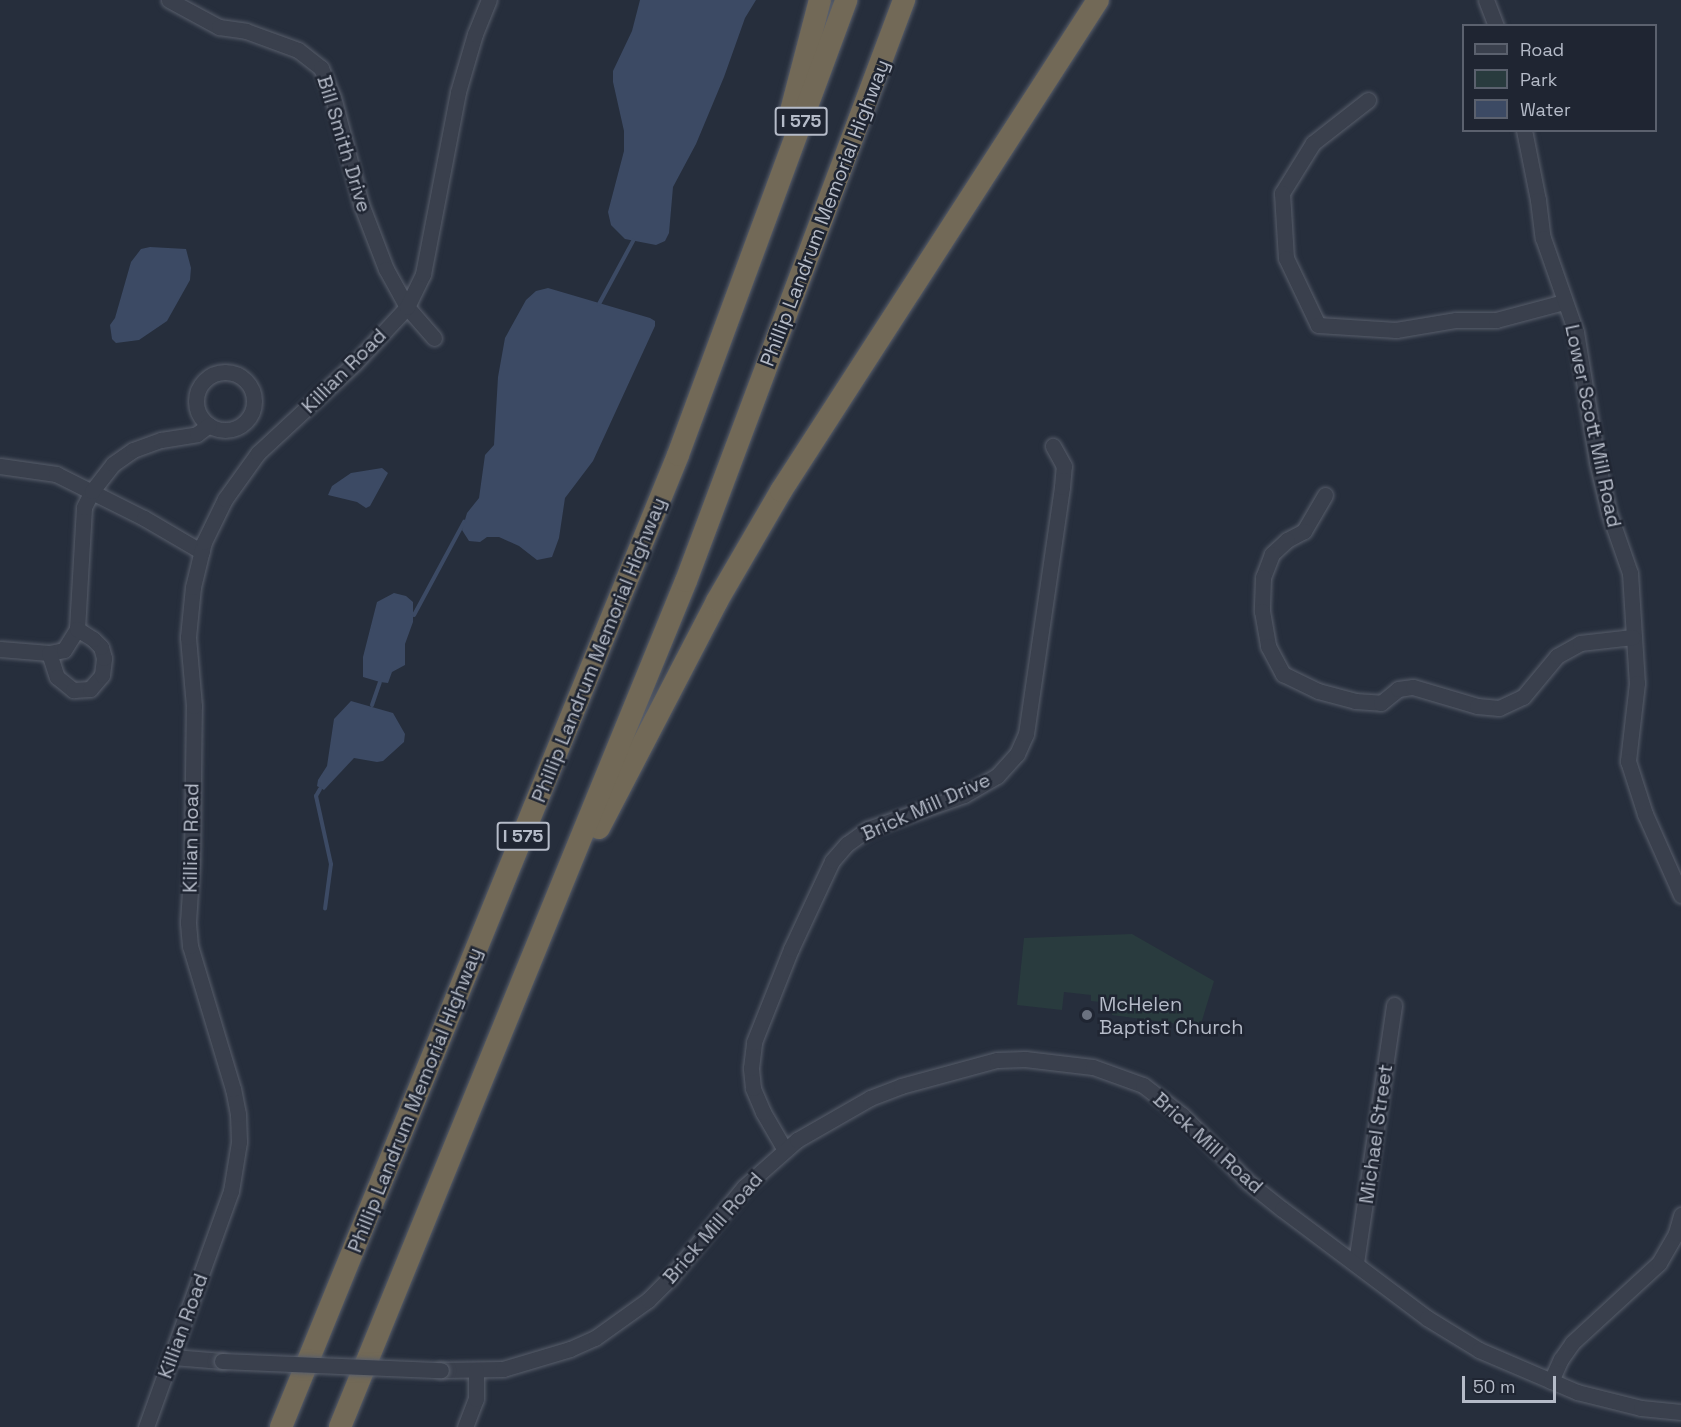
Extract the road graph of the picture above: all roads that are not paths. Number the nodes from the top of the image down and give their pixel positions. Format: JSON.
{"nodes":[{"id":1,"x":169,"y":0,"type":"edge"},
{"id":2,"x":489,"y":0,"type":"edge"},
{"id":3,"x":820,"y":0,"type":"edge"},
{"id":4,"x":846,"y":0,"type":"edge"},
{"id":5,"x":904,"y":0,"type":"edge"},
{"id":6,"x":1084,"y":0,"type":"edge"},
{"id":7,"x":1098,"y":0,"type":"edge"},
{"id":8,"x":1485,"y":0,"type":"edge"},
{"id":9,"x":1495,"y":24,"type":"edge"},
{"id":10,"x":1065,"y":49,"type":"junction"},
{"id":11,"x":1368,"y":100,"type":"dead end"},
{"id":12,"x":1524,"y":132,"type":"edge"},
{"id":13,"x":757,"y":241,"type":"junction"},
{"id":14,"x":1564,"y":302,"type":"junction"},
{"id":15,"x":407,"y":307,"type":"junction"},
{"id":16,"x":434,"y":338,"type":"dead end"},
{"id":17,"x":209,"y":425,"type":"dead end"},
{"id":18,"x":1053,"y":446,"type":"dead end"},
{"id":19,"x":0,"y":466,"type":"edge"},
{"id":20,"x":93,"y":491,"type":"junction"},
{"id":21,"x":1325,"y":495,"type":"dead end"},
{"id":22,"x":202,"y":552,"type":"junction"},
{"id":23,"x":77,"y":629,"type":"junction"},
{"id":24,"x":1633,"y":637,"type":"junction"},
{"id":25,"x":0,"y":649,"type":"edge"},
{"id":26,"x":49,"y":653,"type":"junction"},
{"id":27,"x":1681,"y":895,"type":"edge"},
{"id":28,"x":541,"y":940,"type":"junction"},
{"id":29,"x":1394,"y":1005,"type":"dead end"},
{"id":30,"x":785,"y":1150,"type":"junction"},
{"id":31,"x":1681,"y":1215,"type":"edge"},
{"id":32,"x":1356,"y":1263,"type":"junction"},
{"id":33,"x":173,"y":1357,"type":"junction"},
{"id":34,"x":476,"y":1370,"type":"junction"},
{"id":35,"x":1551,"y":1381,"type":"junction"},
{"id":36,"x":1681,"y":1412,"type":"edge"},
{"id":37,"x":146,"y":1427,"type":"edge"},
{"id":38,"x":281,"y":1427,"type":"edge"},
{"id":39,"x":340,"y":1427,"type":"edge"},
{"id":40,"x":465,"y":1427,"type":"edge"}],
"edges":[{"from":1,"to":15,"type":"street","name":"Bill Smith Drive"},
{"from":2,"to":15,"type":"street","name":"Killian Road"},
{"from":3,"to":13,"type":"highway"},
{"from":4,"to":13,"type":"highway","name":"Phillip Landrum Memorial Highway","number":"I 575"},
{"from":5,"to":28,"type":"highway","name":"Phillip Landrum Memorial Highway","number":"I 575"},
{"from":6,"to":10,"type":"highway"},
{"from":7,"to":10,"type":"highway"},
{"from":8,"to":9,"type":"street"},
{"from":10,"to":28,"type":"highway"},
{"from":11,"to":14,"type":"street"},
{"from":12,"to":14,"type":"street","name":"Lower Scott Mill Road"},
{"from":13,"to":38,"type":"highway","name":"Phillip Landrum Memorial Highway","number":"I 575"},
{"from":14,"to":24,"type":"street","name":"Lower Scott Mill Road"},
{"from":15,"to":16,"type":"street"},
{"from":15,"to":22,"type":"street","name":"Killian Road"},
{"from":17,"to":20,"type":"street"},
{"from":18,"to":30,"type":"street","name":"Brick Mill Drive"},
{"from":19,"to":20,"type":"street"},
{"from":20,"to":22,"type":"street"},
{"from":20,"to":23,"type":"street"},
{"from":21,"to":24,"type":"street"},
{"from":22,"to":33,"type":"street","name":"Killian Road"},
{"from":23,"to":26,"type":"street"},
{"from":23,"to":26,"type":"street"},
{"from":24,"to":27,"type":"street","name":"Lower Scott Mill Road"},
{"from":25,"to":26,"type":"street"},
{"from":28,"to":39,"type":"highway","name":"Phillip Landrum Memorial Highway","number":"I 575"},
{"from":29,"to":32,"type":"street","name":"Michael Street"},
{"from":30,"to":32,"type":"street","name":"Brick Mill Road"},
{"from":30,"to":34,"type":"street","name":"Brick Mill Road"},
{"from":31,"to":35,"type":"street"},
{"from":32,"to":35,"type":"street","name":"Brick Mill Road"},
{"from":33,"to":34,"type":"street","name":"Brick Mill Road","bridge":true},
{"from":33,"to":37,"type":"street","name":"Killian Road"},
{"from":34,"to":40,"type":"street"},
{"from":35,"to":36,"type":"street","name":"Brick Mill Road"}]}
